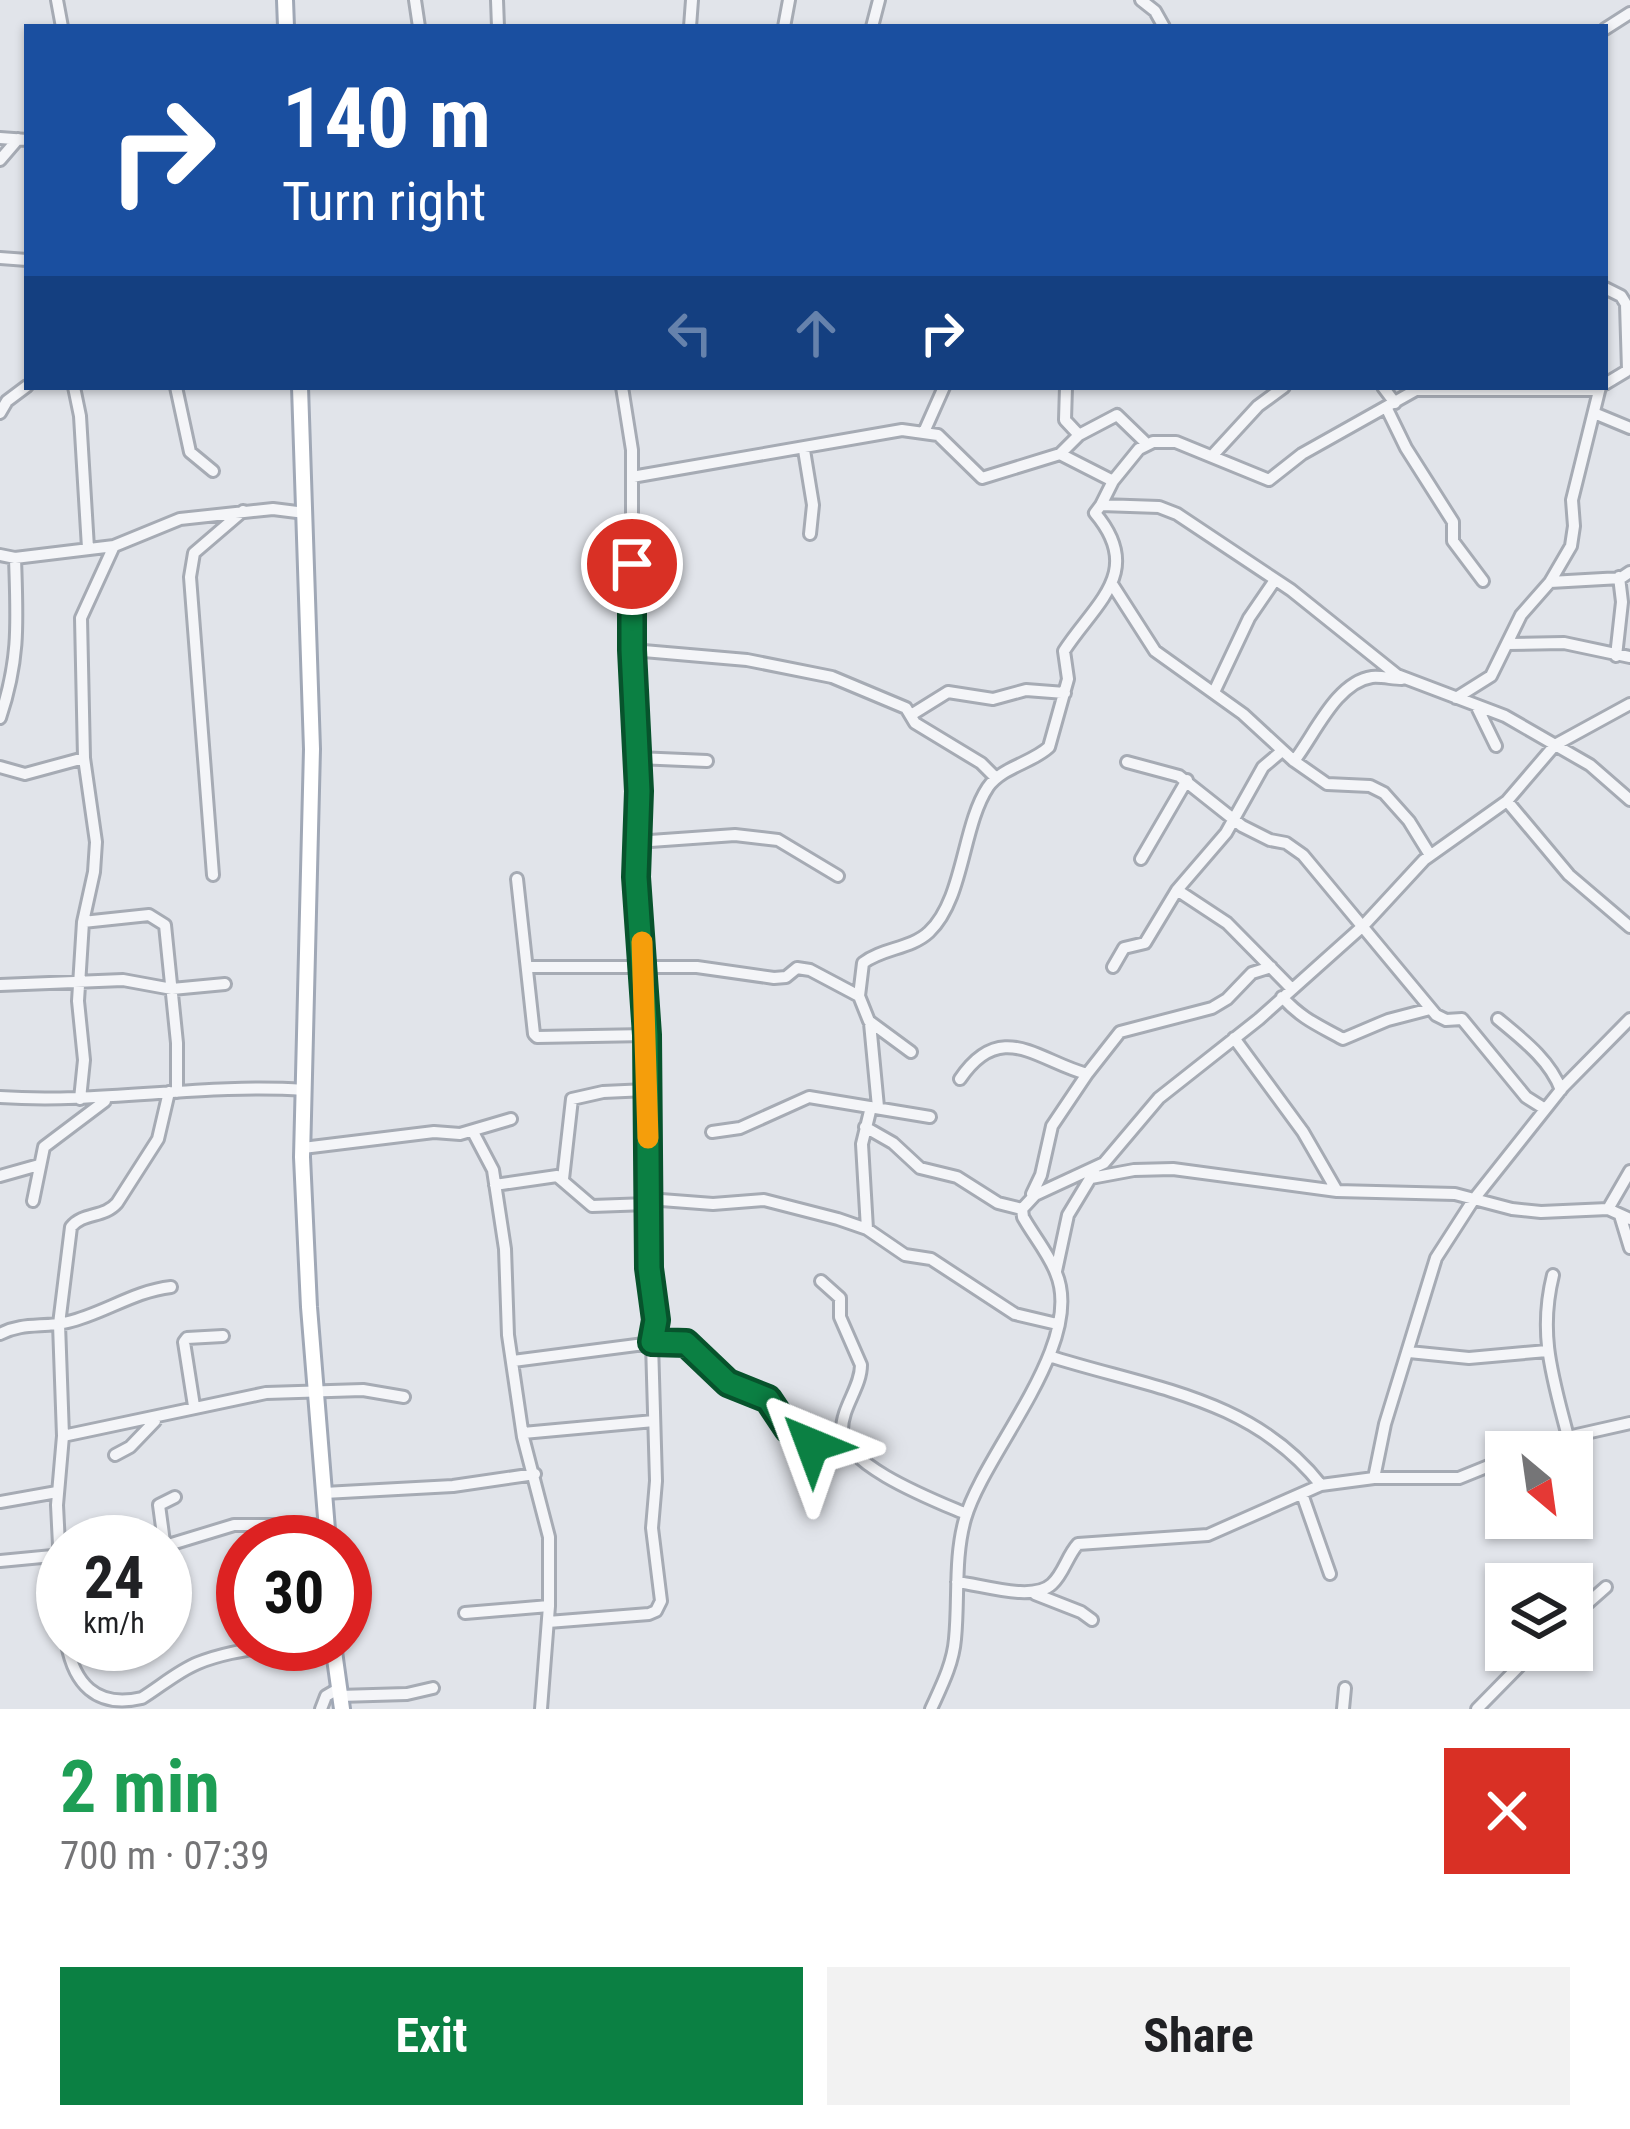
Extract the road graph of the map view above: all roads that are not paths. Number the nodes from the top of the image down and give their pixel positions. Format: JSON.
{"nodes":[{"id":1,"x":1141,"y":0,"type":"edge"},
{"id":2,"x":1155,"y":5,"type":"edge"},
{"id":3,"x":0,"y":138,"type":"edge"},
{"id":4,"x":23,"y":139,"type":"edge"},
{"id":5,"x":0,"y":160,"type":"edge"},
{"id":6,"x":1608,"y":290,"type":"edge"},
{"id":7,"x":1629,"y":369,"type":"edge"},
{"id":8,"x":75,"y":390,"type":"edge"},
{"id":9,"x":177,"y":390,"type":"edge"},
{"id":10,"x":300,"y":390,"type":"edge"},
{"id":11,"x":622,"y":390,"type":"edge"},
{"id":12,"x":943,"y":390,"type":"edge"},
{"id":13,"x":1066,"y":390,"type":"edge"},
{"id":14,"x":1280,"y":390,"type":"edge"},
{"id":15,"x":1384,"y":390,"type":"edge"},
{"id":16,"x":1419,"y":390,"type":"edge"},
{"id":17,"x":1601,"y":390,"type":"edge"},
{"id":18,"x":1391,"y":406,"type":"junction"},
{"id":19,"x":1594,"y":413,"type":"junction"},
{"id":20,"x":1630,"y":428,"type":"edge"},
{"id":21,"x":924,"y":432,"type":"junction"},
{"id":22,"x":1079,"y":435,"type":"junction"},
{"id":23,"x":1148,"y":444,"type":"junction"},
{"id":24,"x":804,"y":450,"type":"junction"},
{"id":25,"x":1060,"y":454,"type":"junction"},
{"id":26,"x":1212,"y":456,"type":"junction"},
{"id":27,"x":213,"y":471,"type":"dead end"},
{"id":28,"x":632,"y":477,"type":"junction"},
{"id":29,"x":1112,"y":481,"type":"junction"},
{"id":30,"x":1107,"y":505,"type":"junction"},
{"id":31,"x":243,"y":511,"type":"junction"},
{"id":32,"x":305,"y":512,"type":"junction"},
{"id":33,"x":810,"y":534,"type":"dead end"},
{"id":34,"x":114,"y":546,"type":"junction"},
{"id":35,"x":88,"y":548,"type":"junction"},
{"id":36,"x":0,"y":555,"type":"edge"},
{"id":37,"x":15,"y":559,"type":"junction"},
{"id":38,"x":1624,"y":575,"type":"edge"},
{"id":39,"x":1275,"y":580,"type":"junction"},
{"id":40,"x":1483,"y":581,"type":"dead end"},
{"id":41,"x":1550,"y":582,"type":"junction"},
{"id":42,"x":1112,"y":584,"type":"junction"},
{"id":43,"x":1507,"y":644,"type":"junction"},
{"id":44,"x":632,"y":650,"type":"junction"},
{"id":45,"x":1623,"y":656,"type":"edge"},
{"id":46,"x":1407,"y":680,"type":"junction"},
{"id":47,"x":1214,"y":692,"type":"junction"},
{"id":48,"x":1065,"y":693,"type":"junction"},
{"id":49,"x":1456,"y":698,"type":"junction"},
{"id":50,"x":3,"y":701,"type":"edge"},
{"id":51,"x":1630,"y":704,"type":"edge"},
{"id":52,"x":1476,"y":705,"type":"junction"},
{"id":53,"x":911,"y":715,"type":"junction"},
{"id":54,"x":0,"y":718,"type":"edge"},
{"id":55,"x":1496,"y":746,"type":"dead end"},
{"id":56,"x":1555,"y":746,"type":"junction"},
{"id":57,"x":1282,"y":751,"type":"junction"},
{"id":58,"x":85,"y":758,"type":"junction"},
{"id":59,"x":637,"y":758,"type":"junction"},
{"id":60,"x":707,"y":761,"type":"dead end"},
{"id":61,"x":1294,"y":761,"type":"junction"},
{"id":62,"x":1127,"y":762,"type":"dead end"},
{"id":63,"x":0,"y":767,"type":"edge"},
{"id":64,"x":996,"y":778,"type":"junction"},
{"id":65,"x":1187,"y":780,"type":"junction"},
{"id":66,"x":1630,"y":800,"type":"edge"},
{"id":67,"x":1507,"y":801,"type":"junction"},
{"id":68,"x":1233,"y":820,"type":"junction"},
{"id":69,"x":636,"y":842,"type":"junction"},
{"id":70,"x":1430,"y":855,"type":"junction"},
{"id":71,"x":1142,"y":859,"type":"dead end"},
{"id":72,"x":213,"y":874,"type":"dead end"},
{"id":73,"x":838,"y":876,"type":"dead end"},
{"id":74,"x":517,"y":879,"type":"dead end"},
{"id":75,"x":1177,"y":890,"type":"junction"},
{"id":76,"x":83,"y":922,"type":"junction"},
{"id":77,"x":1363,"y":926,"type":"junction"},
{"id":78,"x":1630,"y":927,"type":"edge"},
{"id":79,"x":1113,"y":967,"type":"dead end"},
{"id":80,"x":529,"y":968,"type":"junction"},
{"id":81,"x":1271,"y":968,"type":"junction"},
{"id":82,"x":643,"y":969,"type":"junction"},
{"id":83,"x":80,"y":983,"type":"junction"},
{"id":84,"x":225,"y":984,"type":"dead end"},
{"id":85,"x":0,"y":985,"type":"edge"},
{"id":86,"x":172,"y":989,"type":"junction"},
{"id":87,"x":1287,"y":993,"type":"junction"},
{"id":88,"x":860,"y":995,"type":"junction"},
{"id":89,"x":1430,"y":1009,"type":"junction"},
{"id":90,"x":1498,"y":1019,"type":"dead end"},
{"id":91,"x":1630,"y":1019,"type":"edge"},
{"id":92,"x":870,"y":1023,"type":"junction"},
{"id":93,"x":647,"y":1035,"type":"junction"},
{"id":94,"x":1234,"y":1039,"type":"junction"},
{"id":95,"x":911,"y":1052,"type":"dead end"},
{"id":96,"x":1087,"y":1074,"type":"junction"},
{"id":97,"x":1556,"y":1076,"type":"junction"},
{"id":98,"x":1573,"y":1076,"type":"junction"},
{"id":99,"x":961,"y":1079,"type":"dead end"},
{"id":100,"x":304,"y":1090,"type":"junction"},
{"id":101,"x":647,"y":1090,"type":"junction"},
{"id":102,"x":1561,"y":1090,"type":"junction"},
{"id":103,"x":173,"y":1092,"type":"junction"},
{"id":104,"x":0,"y":1097,"type":"edge"},
{"id":105,"x":80,"y":1099,"type":"junction"},
{"id":106,"x":107,"y":1099,"type":"junction"},
{"id":107,"x":875,"y":1107,"type":"junction"},
{"id":108,"x":1545,"y":1109,"type":"junction"},
{"id":109,"x":930,"y":1117,"type":"dead end"},
{"id":110,"x":511,"y":1119,"type":"dead end"},
{"id":111,"x":865,"y":1127,"type":"junction"},
{"id":112,"x":473,"y":1132,"type":"junction"},
{"id":113,"x":712,"y":1132,"type":"dead end"},
{"id":114,"x":303,"y":1148,"type":"junction"},
{"id":115,"x":39,"y":1165,"type":"junction"},
{"id":116,"x":1630,"y":1171,"type":"edge"},
{"id":117,"x":1093,"y":1173,"type":"junction"},
{"id":118,"x":0,"y":1176,"type":"edge"},
{"id":119,"x":563,"y":1179,"type":"junction"},
{"id":120,"x":494,"y":1185,"type":"junction"},
{"id":121,"x":1337,"y":1191,"type":"junction"},
{"id":122,"x":1474,"y":1199,"type":"junction"},
{"id":123,"x":33,"y":1201,"type":"dead end"},
{"id":124,"x":648,"y":1202,"type":"junction"},
{"id":125,"x":1026,"y":1204,"type":"junction"},
{"id":126,"x":1620,"y":1215,"type":"edge"},
{"id":127,"x":867,"y":1228,"type":"junction"},
{"id":128,"x":1630,"y":1248,"type":"edge"},
{"id":129,"x":1056,"y":1272,"type":"junction"},
{"id":130,"x":1553,"y":1275,"type":"dead end"},
{"id":131,"x":821,"y":1281,"type":"dead end"},
{"id":132,"x":171,"y":1287,"type":"dead end"},
{"id":133,"x":59,"y":1324,"type":"junction"},
{"id":134,"x":1057,"y":1324,"type":"junction"},
{"id":135,"x":0,"y":1334,"type":"edge"},
{"id":136,"x":223,"y":1336,"type":"dead end"},
{"id":137,"x":652,"y":1342,"type":"junction"},
{"id":138,"x":1547,"y":1351,"type":"junction"},
{"id":139,"x":1408,"y":1352,"type":"junction"},
{"id":140,"x":1049,"y":1356,"type":"junction"},
{"id":141,"x":513,"y":1361,"type":"junction"},
{"id":142,"x":316,"y":1390,"type":"junction"},
{"id":143,"x":404,"y":1396,"type":"dead end"},
{"id":144,"x":194,"y":1406,"type":"junction"},
{"id":145,"x":158,"y":1418,"type":"junction"},
{"id":146,"x":654,"y":1421,"type":"junction"},
{"id":147,"x":1630,"y":1423,"type":"edge"},
{"id":148,"x":1567,"y":1431,"type":"edge"},
{"id":149,"x":1593,"y":1431,"type":"edge"},
{"id":150,"x":523,"y":1432,"type":"junction"},
{"id":151,"x":63,"y":1436,"type":"junction"},
{"id":152,"x":850,"y":1450,"type":"junction"},
{"id":153,"x":115,"y":1455,"type":"dead end"},
{"id":154,"x":1485,"y":1468,"type":"edge"},
{"id":155,"x":535,"y":1474,"type":"junction"},
{"id":156,"x":1374,"y":1478,"type":"junction"},
{"id":157,"x":1321,"y":1485,"type":"junction"},
{"id":158,"x":57,"y":1492,"type":"junction"},
{"id":159,"x":324,"y":1493,"type":"junction"},
{"id":160,"x":1302,"y":1494,"type":"junction"},
{"id":161,"x":176,"y":1497,"type":"dead end"},
{"id":162,"x":0,"y":1502,"type":"edge"},
{"id":163,"x":966,"y":1514,"type":"junction"},
{"id":164,"x":59,"y":1515,"type":"edge"},
{"id":165,"x":161,"y":1515,"type":"edge"},
{"id":166,"x":326,"y":1515,"type":"edge"},
{"id":167,"x":36,"y":1558,"type":"edge"},
{"id":168,"x":0,"y":1561,"type":"edge"},
{"id":169,"x":1330,"y":1574,"type":"dead end"},
{"id":170,"x":957,"y":1582,"type":"junction"},
{"id":171,"x":1606,"y":1587,"type":"dead end"},
{"id":172,"x":1035,"y":1594,"type":"junction"},
{"id":173,"x":1593,"y":1598,"type":"edge"},
{"id":174,"x":550,"y":1606,"type":"junction"},
{"id":175,"x":465,"y":1613,"type":"dead end"},
{"id":176,"x":1092,"y":1621,"type":"dead end"},
{"id":177,"x":548,"y":1622,"type":"junction"},
{"id":178,"x":72,"y":1671,"type":"edge"},
{"id":179,"x":185,"y":1671,"type":"edge"},
{"id":180,"x":1514,"y":1671,"type":"edge"},
{"id":181,"x":434,"y":1688,"type":"dead end"},
{"id":182,"x":1345,"y":1688,"type":"dead end"},
{"id":183,"x":340,"y":1698,"type":"edge"},
{"id":184,"x":321,"y":1709,"type":"edge"},
{"id":185,"x":541,"y":1709,"type":"edge"},
{"id":186,"x":931,"y":1709,"type":"edge"},
{"id":187,"x":1343,"y":1709,"type":"edge"},
{"id":188,"x":1477,"y":1709,"type":"edge"}],
"edges":[{"from":1,"to":2,"type":"street"},
{"from":3,"to":4,"type":"street"},
{"from":4,"to":5,"type":"street"},
{"from":6,"to":7,"type":"street"},
{"from":8,"to":35,"type":"street"},
{"from":9,"to":27,"type":"street"},
{"from":10,"to":32,"type":"main road"},
{"from":11,"to":28,"type":"street"},
{"from":12,"to":21,"type":"street"},
{"from":13,"to":22,"type":"street"},
{"from":14,"to":26,"type":"street"},
{"from":15,"to":18,"type":"street"},
{"from":16,"to":18,"type":"street"},
{"from":17,"to":19,"type":"street"},
{"from":18,"to":26,"type":"street"},
{"from":18,"to":40,"type":"street"},
{"from":19,"to":20,"type":"street"},
{"from":19,"to":41,"type":"street"},
{"from":21,"to":24,"type":"street"},
{"from":21,"to":25,"type":"street"},
{"from":22,"to":23,"type":"street"},
{"from":22,"to":25,"type":"street"},
{"from":23,"to":26,"type":"street"},
{"from":23,"to":29,"type":"street"},
{"from":24,"to":28,"type":"street"},
{"from":24,"to":33,"type":"street"},
{"from":25,"to":29,"type":"street"},
{"from":28,"to":44,"type":"street"},
{"from":29,"to":30,"type":"street"},
{"from":30,"to":39,"type":"street"},
{"from":30,"to":42,"type":"street"},
{"from":31,"to":32,"type":"street"},
{"from":31,"to":34,"type":"street"},
{"from":31,"to":72,"type":"street"},
{"from":32,"to":100,"type":"main road"},
{"from":34,"to":35,"type":"street"},
{"from":34,"to":58,"type":"street"},
{"from":35,"to":37,"type":"street"},
{"from":36,"to":37,"type":"street"},
{"from":37,"to":50,"type":"street"},
{"from":38,"to":41,"type":"street"},
{"from":38,"to":45,"type":"street"},
{"from":39,"to":46,"type":"street"},
{"from":39,"to":47,"type":"street"},
{"from":41,"to":43,"type":"street"},
{"from":42,"to":47,"type":"street"},
{"from":42,"to":48,"type":"street"},
{"from":43,"to":45,"type":"street"},
{"from":43,"to":49,"type":"street"},
{"from":44,"to":53,"type":"street"},
{"from":44,"to":59,"type":"street"},
{"from":46,"to":49,"type":"street"},
{"from":46,"to":61,"type":"street"},
{"from":47,"to":57,"type":"street"},
{"from":48,"to":53,"type":"street"},
{"from":48,"to":64,"type":"street"},
{"from":49,"to":52,"type":"street"},
{"from":50,"to":54,"type":"street"},
{"from":51,"to":56,"type":"street"},
{"from":52,"to":55,"type":"street"},
{"from":52,"to":56,"type":"street"},
{"from":53,"to":64,"type":"street"},
{"from":56,"to":66,"type":"street"},
{"from":56,"to":67,"type":"street"},
{"from":57,"to":61,"type":"street"},
{"from":57,"to":68,"type":"street"},
{"from":58,"to":63,"type":"street"},
{"from":58,"to":76,"type":"street"},
{"from":59,"to":60,"type":"street"},
{"from":59,"to":69,"type":"street"},
{"from":61,"to":70,"type":"street"},
{"from":62,"to":65,"type":"street"},
{"from":64,"to":88,"type":"street"},
{"from":65,"to":68,"type":"street"},
{"from":65,"to":71,"type":"street"},
{"from":67,"to":70,"type":"street"},
{"from":67,"to":78,"type":"street"},
{"from":68,"to":75,"type":"street"},
{"from":68,"to":77,"type":"street"},
{"from":69,"to":73,"type":"street"},
{"from":69,"to":82,"type":"street"},
{"from":70,"to":77,"type":"street"},
{"from":74,"to":80,"type":"street"},
{"from":75,"to":79,"type":"street"},
{"from":75,"to":81,"type":"street"},
{"from":76,"to":83,"type":"street"},
{"from":76,"to":86,"type":"street"},
{"from":77,"to":87,"type":"street"},
{"from":77,"to":89,"type":"street"},
{"from":80,"to":82,"type":"street"},
{"from":80,"to":93,"type":"street"},
{"from":81,"to":87,"type":"street"},
{"from":81,"to":96,"type":"street"},
{"from":82,"to":88,"type":"street"},
{"from":82,"to":93,"type":"street"},
{"from":83,"to":85,"type":"street"},
{"from":83,"to":86,"type":"street"},
{"from":83,"to":105,"type":"street"},
{"from":84,"to":86,"type":"street"},
{"from":86,"to":103,"type":"street"},
{"from":87,"to":89,"type":"street"},
{"from":87,"to":94,"type":"street"},
{"from":88,"to":92,"type":"street"},
{"from":89,"to":108,"type":"street"},
{"from":90,"to":97,"type":"street"},
{"from":91,"to":98,"type":"street"},
{"from":92,"to":95,"type":"street"},
{"from":92,"to":107,"type":"street"},
{"from":93,"to":101,"type":"street"},
{"from":94,"to":117,"type":"street"},
{"from":94,"to":121,"type":"street"},
{"from":96,"to":99,"type":"street"},
{"from":96,"to":125,"type":"street"},
{"from":97,"to":98,"type":"street"},
{"from":97,"to":102,"type":"street"},
{"from":98,"to":102,"type":"street"},
{"from":100,"to":103,"type":"street"},
{"from":100,"to":114,"type":"main road"},
{"from":101,"to":119,"type":"street"},
{"from":101,"to":124,"type":"street"},
{"from":102,"to":108,"type":"street"},
{"from":103,"to":106,"type":"street"},
{"from":103,"to":133,"type":"street"},
{"from":104,"to":105,"type":"street"},
{"from":105,"to":106,"type":"street"},
{"from":106,"to":115,"type":"street"},
{"from":107,"to":109,"type":"street"},
{"from":107,"to":111,"type":"street"},
{"from":107,"to":113,"type":"street"},
{"from":108,"to":122,"type":"street"},
{"from":110,"to":112,"type":"street"},
{"from":111,"to":125,"type":"street"},
{"from":111,"to":127,"type":"street"},
{"from":112,"to":114,"type":"street"},
{"from":112,"to":120,"type":"street"},
{"from":114,"to":142,"type":"main road"},
{"from":115,"to":118,"type":"street"},
{"from":115,"to":123,"type":"street"},
{"from":116,"to":126,"type":"street"},
{"from":117,"to":121,"type":"street"},
{"from":117,"to":125,"type":"street"},
{"from":117,"to":129,"type":"street"},
{"from":119,"to":120,"type":"street"},
{"from":119,"to":124,"type":"street"},
{"from":120,"to":141,"type":"street"},
{"from":121,"to":122,"type":"street"},
{"from":122,"to":126,"type":"street"},
{"from":122,"to":139,"type":"street"},
{"from":124,"to":127,"type":"street"},
{"from":124,"to":137,"type":"street"},
{"from":125,"to":129,"type":"street"},
{"from":126,"to":128,"type":"street"},
{"from":127,"to":134,"type":"street"},
{"from":129,"to":134,"type":"street"},
{"from":130,"to":138,"type":"street"},
{"from":131,"to":152,"type":"street"},
{"from":132,"to":133,"type":"street"},
{"from":133,"to":135,"type":"street"},
{"from":133,"to":151,"type":"street"},
{"from":134,"to":140,"type":"street"},
{"from":136,"to":144,"type":"street"},
{"from":137,"to":141,"type":"street"},
{"from":137,"to":146,"type":"street"},
{"from":137,"to":152,"type":"street"},
{"from":138,"to":139,"type":"street"},
{"from":138,"to":148,"type":"street"},
{"from":139,"to":156,"type":"street"},
{"from":140,"to":157,"type":"street"},
{"from":140,"to":163,"type":"street"},
{"from":141,"to":150,"type":"street"},
{"from":142,"to":143,"type":"street"},
{"from":142,"to":144,"type":"street"},
{"from":142,"to":159,"type":"main road"},
{"from":144,"to":145,"type":"street"},
{"from":145,"to":151,"type":"street"},
{"from":145,"to":153,"type":"street"},
{"from":146,"to":150,"type":"street"},
{"from":146,"to":177,"type":"street"},
{"from":147,"to":149,"type":"street"},
{"from":150,"to":155,"type":"street"},
{"from":151,"to":158,"type":"street"},
{"from":152,"to":163,"type":"street"},
{"from":154,"to":156,"type":"street"},
{"from":155,"to":159,"type":"street"},
{"from":155,"to":174,"type":"street"},
{"from":156,"to":157,"type":"street"},
{"from":157,"to":160,"type":"street"},
{"from":158,"to":162,"type":"street"},
{"from":158,"to":164,"type":"street"},
{"from":159,"to":166,"type":"main road"},
{"from":160,"to":169,"type":"street"},
{"from":160,"to":172,"type":"street"},
{"from":161,"to":165,"type":"street"},
{"from":163,"to":170,"type":"street"},
{"from":167,"to":168,"type":"street"},
{"from":170,"to":172,"type":"street"},
{"from":170,"to":186,"type":"street"},
{"from":171,"to":173,"type":"street"},
{"from":172,"to":176,"type":"street"},
{"from":174,"to":175,"type":"street"},
{"from":174,"to":177,"type":"street"},
{"from":177,"to":185,"type":"street"},
{"from":178,"to":179,"type":"street"},
{"from":180,"to":188,"type":"street"},
{"from":181,"to":183,"type":"street"},
{"from":182,"to":187,"type":"street"},
{"from":183,"to":184,"type":"street"}]}
